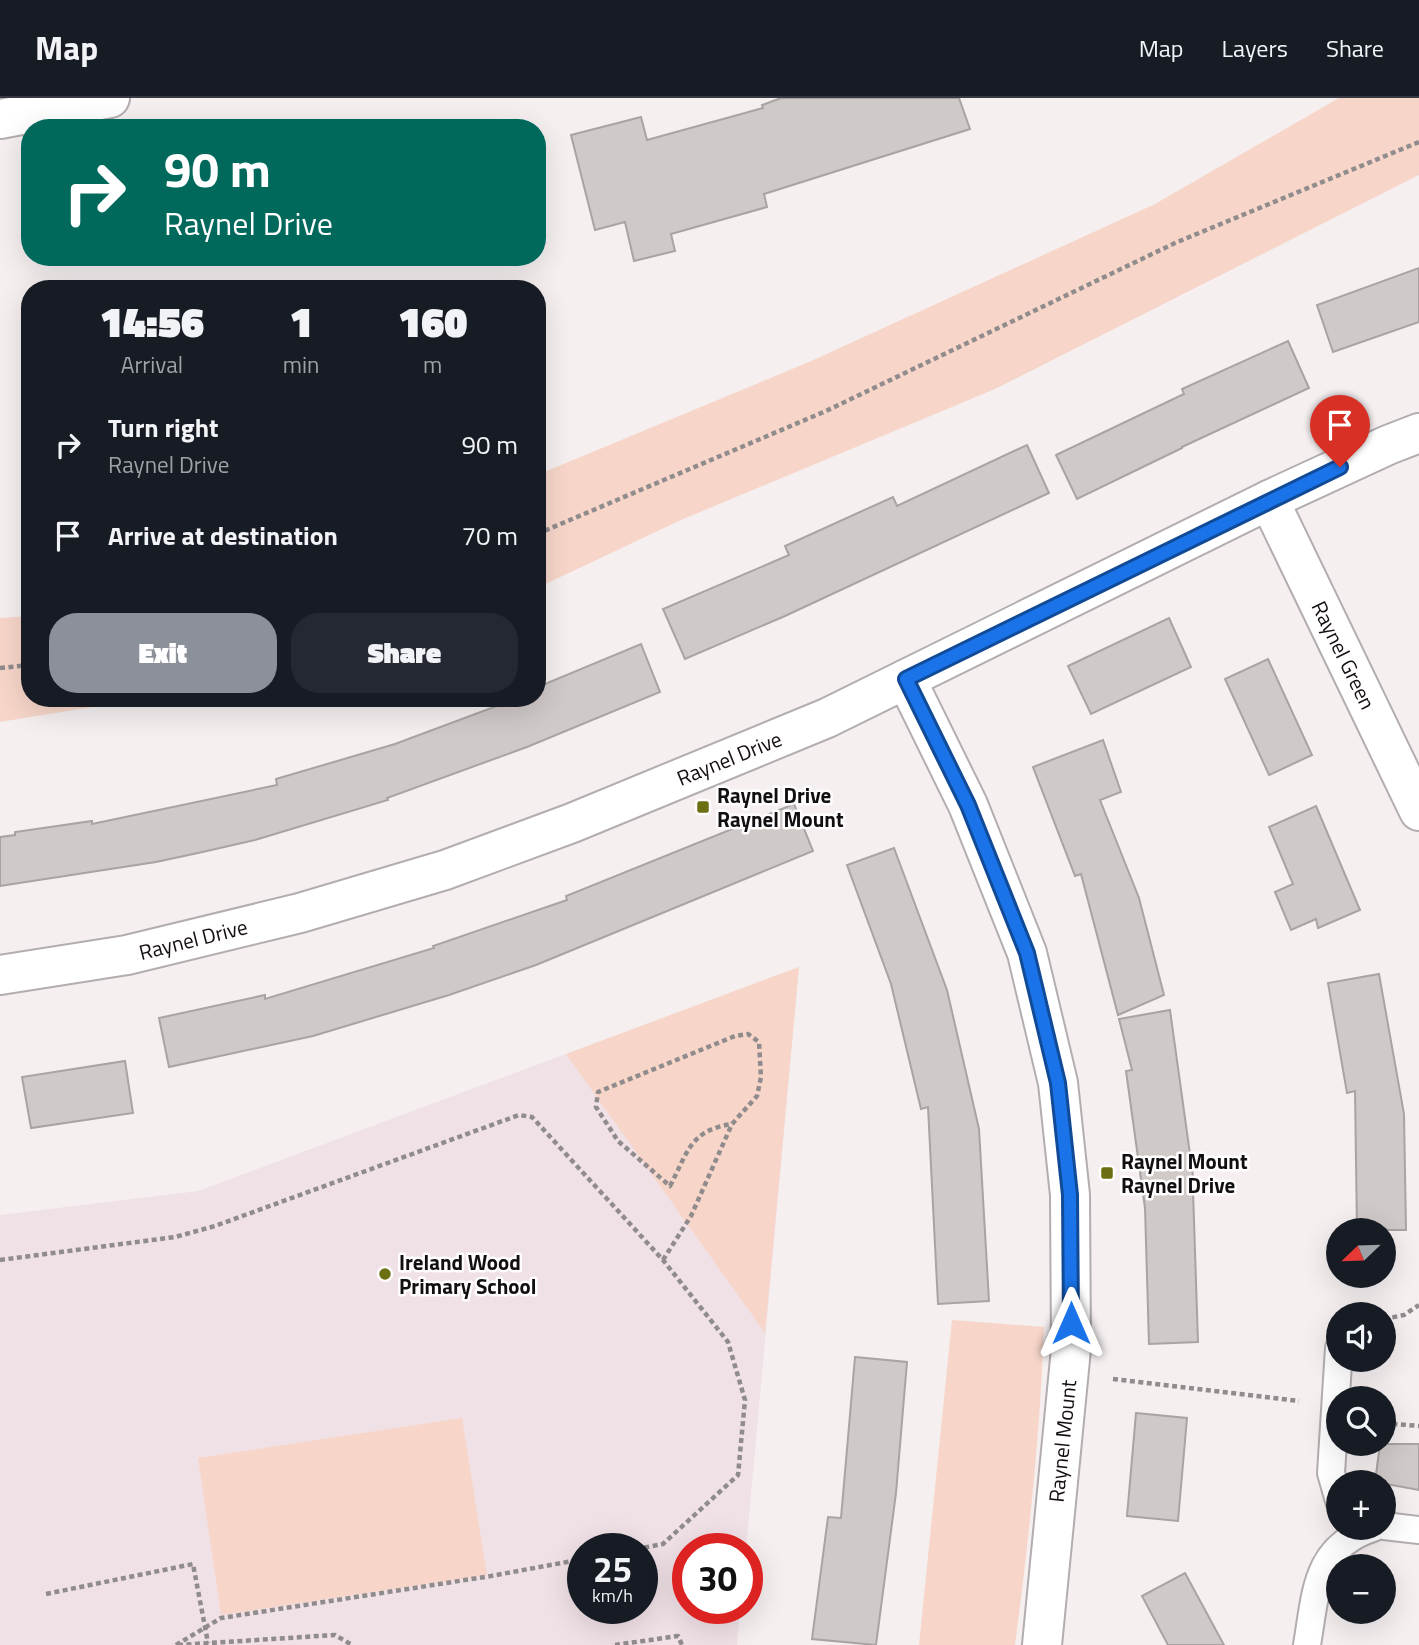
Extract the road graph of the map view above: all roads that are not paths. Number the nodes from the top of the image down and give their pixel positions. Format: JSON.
{"nodes":[{"id":1,"x":110,"y":98,"type":"edge"},
{"id":2,"x":0,"y":119,"type":"edge"},
{"id":3,"x":1419,"y":433,"type":"edge"},
{"id":4,"x":1269,"y":500,"type":"junction"},
{"id":5,"x":906,"y":679,"type":"junction"},
{"id":6,"x":1419,"y":811,"type":"edge"},
{"id":7,"x":0,"y":975,"type":"edge"},
{"id":8,"x":1337,"y":1372,"type":"edge"},
{"id":9,"x":1331,"y":1470,"type":"edge"},
{"id":10,"x":1396,"y":1527,"type":"edge"},
{"id":11,"x":1419,"y":1530,"type":"edge"},
{"id":12,"x":1348,"y":1540,"type":"edge"},
{"id":13,"x":1042,"y":1645,"type":"edge"},
{"id":14,"x":1307,"y":1645,"type":"edge"}],
"edges":[{"from":1,"to":2,"type":"street"},
{"from":3,"to":4,"type":"street","name":"Raynel Drive"},
{"from":4,"to":5,"type":"street","name":"Raynel Drive"},
{"from":4,"to":6,"type":"street","name":"Raynel Green"},
{"from":5,"to":7,"type":"street","name":"Raynel Drive"},
{"from":5,"to":13,"type":"street","name":"Raynel Mount"},
{"from":8,"to":9,"type":"lane"},
{"from":10,"to":11,"type":"lane"},
{"from":12,"to":14,"type":"lane"}]}
